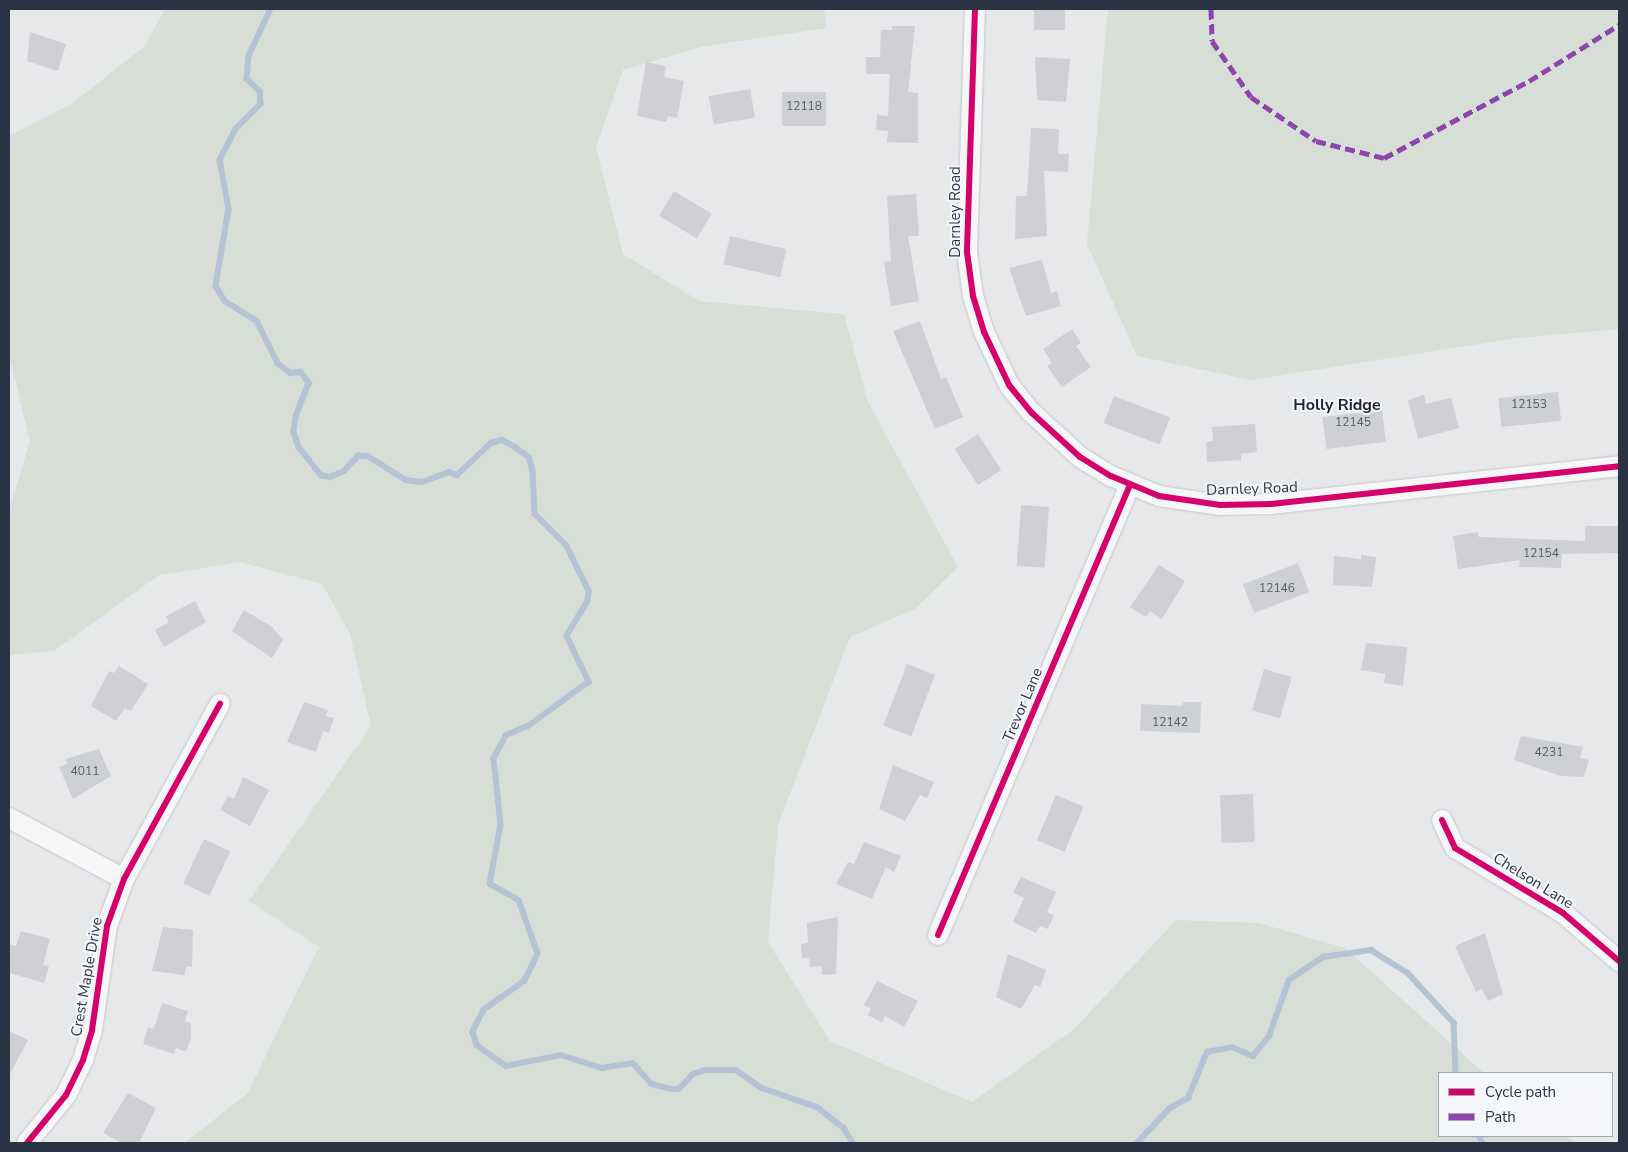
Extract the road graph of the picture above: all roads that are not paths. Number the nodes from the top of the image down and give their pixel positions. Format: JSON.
{"nodes":[{"id":1,"x":975,"y":9,"type":"edge"},
{"id":2,"x":1619,"y":466,"type":"edge"},
{"id":3,"x":1130,"y":485,"type":"junction"},
{"id":4,"x":220,"y":704,"type":"dead end"},
{"id":5,"x":9,"y":818,"type":"edge"},
{"id":6,"x":1442,"y":820,"type":"dead end"},
{"id":7,"x":124,"y":879,"type":"junction"},
{"id":8,"x":938,"y":935,"type":"dead end"},
{"id":9,"x":1619,"y":961,"type":"edge"},
{"id":10,"x":28,"y":1143,"type":"edge"}],
"edges":[{"from":1,"to":3,"type":"street","name":"Darnley Road"},
{"from":2,"to":3,"type":"street","name":"Darnley Road"},
{"from":3,"to":8,"type":"street","name":"Trevor Lane"},
{"from":4,"to":7,"type":"street","name":"Crest Maple Drive"},
{"from":5,"to":7,"type":"street"},
{"from":6,"to":9,"type":"street","name":"Chelson Lane"},
{"from":7,"to":10,"type":"street","name":"Crest Maple Drive"}]}
